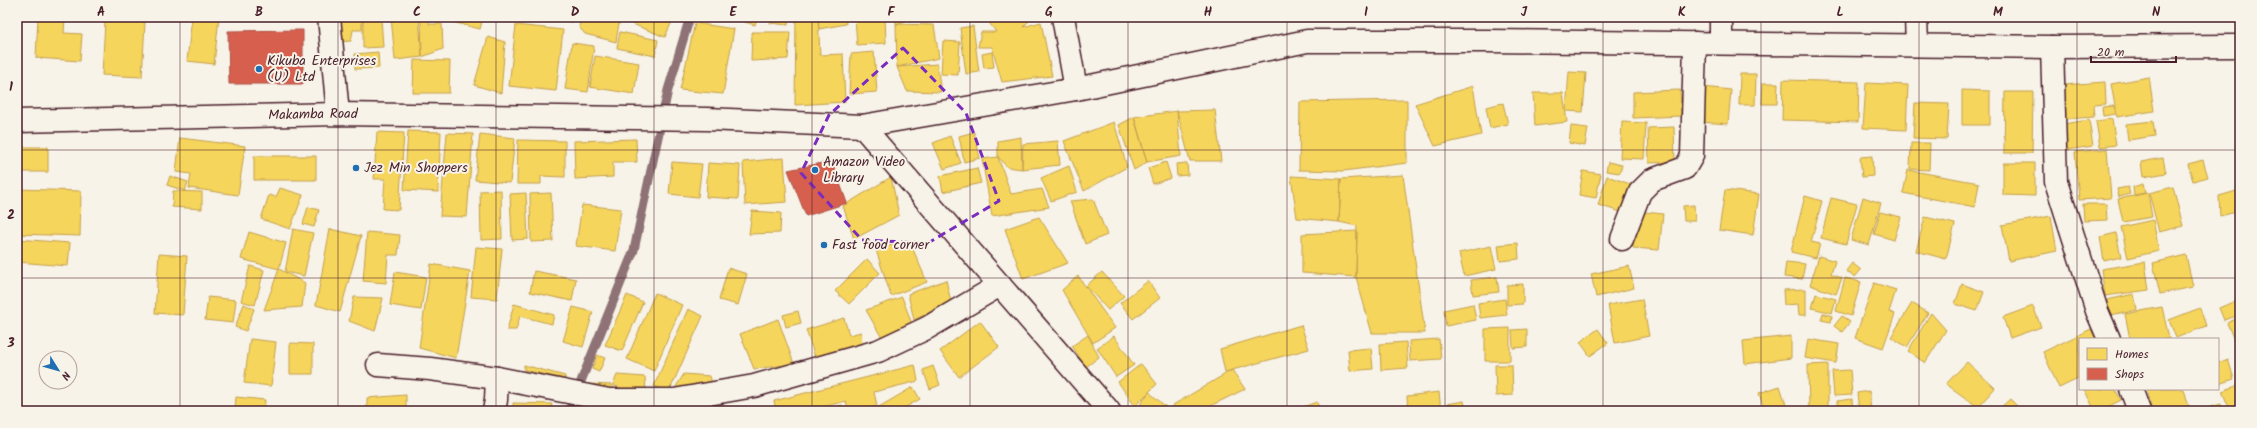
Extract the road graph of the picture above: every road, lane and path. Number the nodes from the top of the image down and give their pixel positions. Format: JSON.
{"nodes":[{"id":1,"x":329,"y":17,"type":"edge"},
{"id":2,"x":1063,"y":17,"type":"edge"},
{"id":3,"x":1720,"y":17,"type":"edge"},
{"id":4,"x":1916,"y":17,"type":"edge"},
{"id":5,"x":1695,"y":43,"type":"junction"},
{"id":6,"x":1721,"y":43,"type":"junction"},
{"id":7,"x":1917,"y":45,"type":"junction"},
{"id":8,"x":2240,"y":46,"type":"edge"},
{"id":9,"x":2052,"y":47,"type":"junction"},
{"id":10,"x":1076,"y":89,"type":"junction"},
{"id":11,"x":338,"y":114,"type":"junction"},
{"id":12,"x":17,"y":121,"type":"edge"},
{"id":13,"x":862,"y":126,"type":"junction"},
{"id":14,"x":1622,"y":239,"type":"dead end"},
{"id":15,"x":1000,"y":285,"type":"junction"},
{"id":16,"x":2110,"y":338,"type":"edge"},
{"id":17,"x":378,"y":365,"type":"dead end"},
{"id":18,"x":497,"y":378,"type":"junction"},
{"id":19,"x":2131,"y":390,"type":"edge"},
{"id":20,"x":494,"y":411,"type":"edge"},
{"id":21,"x":1109,"y":411,"type":"edge"},
{"id":22,"x":2139,"y":411,"type":"edge"}],
"edges":[{"from":1,"to":11,"type":"street"},
{"from":2,"to":10,"type":"street"},
{"from":3,"to":6,"type":"street"},
{"from":4,"to":7,"type":"street"},
{"from":5,"to":6,"type":"street","name":"Makamba Road"},
{"from":5,"to":10,"type":"street","name":"Makamba Road"},
{"from":5,"to":14,"type":"street"},
{"from":6,"to":7,"type":"street","name":"Makamba Road"},
{"from":7,"to":9,"type":"street","name":"Makamba Road"},
{"from":8,"to":9,"type":"street","name":"Makamba Road"},
{"from":9,"to":16,"type":"street"},
{"from":10,"to":13,"type":"street","name":"Makamba Road"},
{"from":11,"to":12,"type":"street","name":"Makamba Road"},
{"from":11,"to":13,"type":"street","name":"Makamba Road"},
{"from":13,"to":15,"type":"street"},
{"from":15,"to":18,"type":"street"},
{"from":15,"to":21,"type":"street"},
{"from":17,"to":18,"type":"street"},
{"from":18,"to":20,"type":"street"},
{"from":19,"to":22,"type":"street"}]}
